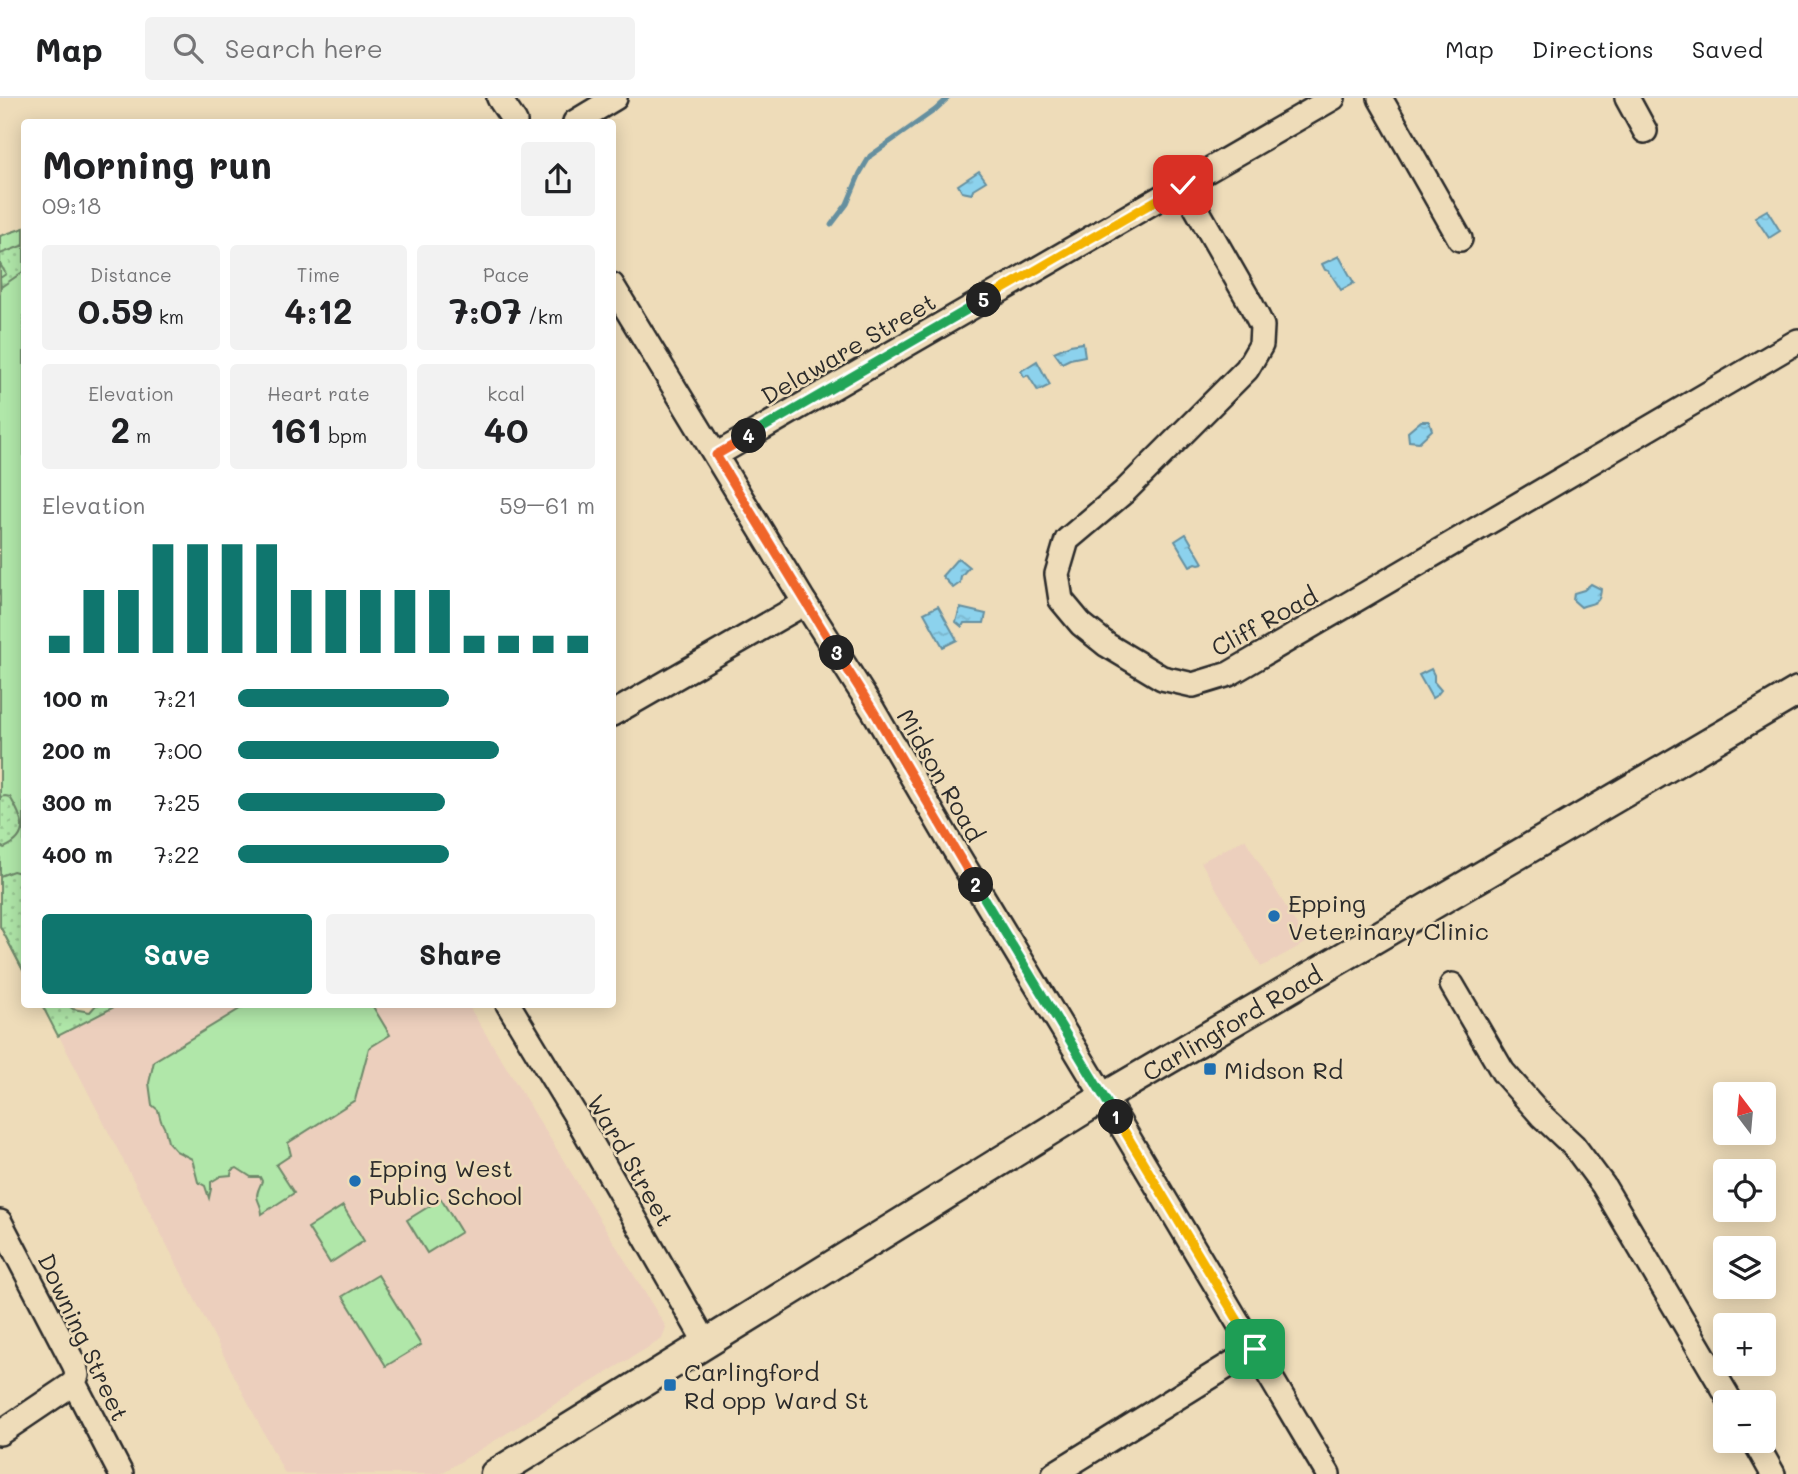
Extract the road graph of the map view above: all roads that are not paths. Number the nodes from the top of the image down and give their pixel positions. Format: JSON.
{"nodes":[{"id":1,"x":499,"y":98,"type":"edge"},
{"id":2,"x":615,"y":98,"type":"edge"},
{"id":3,"x":1333,"y":98,"type":"edge"},
{"id":4,"x":1380,"y":98,"type":"edge"},
{"id":5,"x":1627,"y":98,"type":"edge"},
{"id":6,"x":513,"y":119,"type":"edge"},
{"id":7,"x":580,"y":119,"type":"edge"},
{"id":8,"x":1645,"y":131,"type":"dead end"},
{"id":9,"x":1183,"y":185,"type":"junction"},
{"id":10,"x":1460,"y":239,"type":"dead end"},
{"id":11,"x":616,"y":292,"type":"edge"},
{"id":12,"x":1798,"y":341,"type":"edge"},
{"id":13,"x":716,"y":455,"type":"junction"},
{"id":14,"x":805,"y":603,"type":"junction"},
{"id":15,"x":1798,"y":691,"type":"edge"},
{"id":16,"x":616,"y":712,"type":"edge"},
{"id":17,"x":1451,"y":985,"type":"dead end"},
{"id":18,"x":510,"y":1008,"type":"edge"},
{"id":19,"x":1104,"y":1097,"type":"junction"},
{"id":20,"x":0,"y":1222,"type":"edge"},
{"id":21,"x":706,"y":1343,"type":"junction"},
{"id":22,"x":1255,"y":1349,"type":"junction"},
{"id":23,"x":74,"y":1383,"type":"junction"},
{"id":24,"x":1724,"y":1390,"type":"edge"},
{"id":25,"x":0,"y":1433,"type":"edge"},
{"id":26,"x":1761,"y":1453,"type":"edge"},
{"id":27,"x":121,"y":1474,"type":"edge"},
{"id":28,"x":495,"y":1474,"type":"edge"},
{"id":29,"x":1054,"y":1474,"type":"edge"},
{"id":30,"x":1328,"y":1474,"type":"edge"},
{"id":31,"x":1773,"y":1474,"type":"edge"}],
"edges":[{"from":1,"to":6,"type":"street"},
{"from":2,"to":7,"type":"street"},
{"from":3,"to":9,"type":"street","name":"Delaware Street"},
{"from":4,"to":10,"type":"street"},
{"from":5,"to":8,"type":"street"},
{"from":9,"to":12,"type":"street","name":"Cliff Road"},
{"from":9,"to":13,"type":"street","name":"Delaware Street"},
{"from":11,"to":13,"type":"street","name":"Midson Road"},
{"from":13,"to":14,"type":"street","name":"Midson Road"},
{"from":14,"to":16,"type":"street"},
{"from":14,"to":19,"type":"street","name":"Midson Road"},
{"from":15,"to":19,"type":"main road","name":"Carlingford Road"},
{"from":17,"to":24,"type":"street"},
{"from":18,"to":21,"type":"street","name":"Ward Street"},
{"from":19,"to":21,"type":"main road","name":"Carlingford Road"},
{"from":19,"to":22,"type":"street","name":"Midson Road"},
{"from":20,"to":23,"type":"street","name":"Downing Street"},
{"from":21,"to":28,"type":"main road","name":"Carlingford Road"},
{"from":22,"to":29,"type":"street"},
{"from":22,"to":30,"type":"street","name":"Midson Road"},
{"from":23,"to":25,"type":"street"},
{"from":23,"to":27,"type":"street","name":"Downing Street"},
{"from":26,"to":31,"type":"street"}]}
